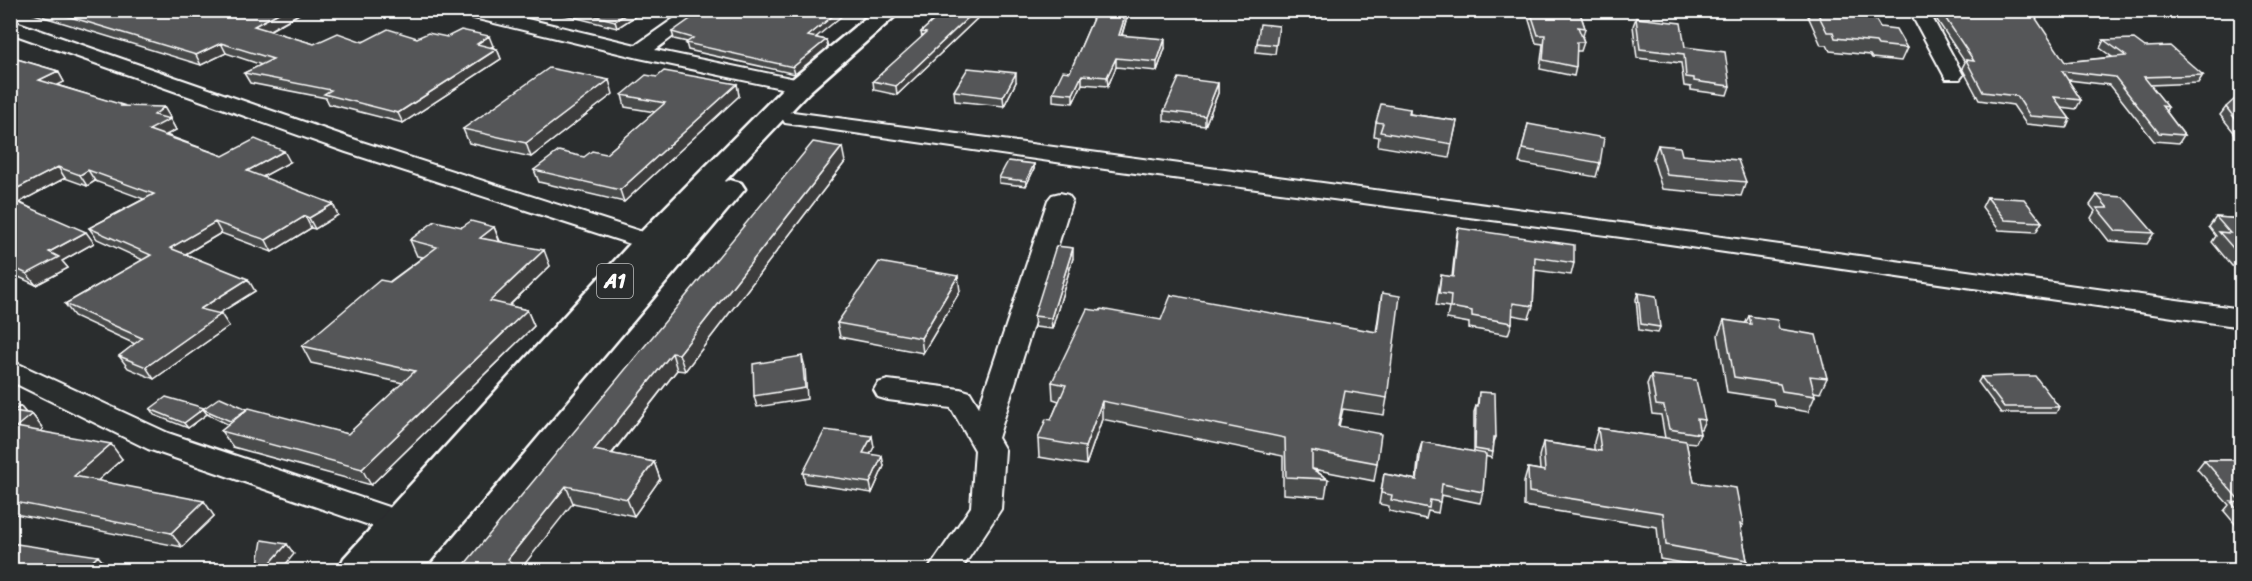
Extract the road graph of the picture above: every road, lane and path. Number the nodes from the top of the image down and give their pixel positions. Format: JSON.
{"nodes":[{"id":1,"x":464,"y":10,"type":"edge"},
{"id":2,"x":699,"y":10,"type":"edge"},
{"id":3,"x":890,"y":10,"type":"edge"},
{"id":4,"x":916,"y":10,"type":"edge"},
{"id":5,"x":1918,"y":10,"type":"edge"},
{"id":6,"x":10,"y":26,"type":"edge"},
{"id":7,"x":639,"y":52,"type":"junction"},
{"id":8,"x":1953,"y":75,"type":"dead end"},
{"id":9,"x":800,"y":86,"type":"junction"},
{"id":10,"x":793,"y":118,"type":"junction"},
{"id":11,"x":1060,"y":200,"type":"dead end"},
{"id":12,"x":649,"y":242,"type":"junction"},
{"id":13,"x":2241,"y":318,"type":"edge"},
{"id":14,"x":10,"y":369,"type":"edge"},
{"id":15,"x":888,"y":390,"type":"dead end"},
{"id":16,"x":983,"y":438,"type":"junction"},
{"id":17,"x":401,"y":524,"type":"junction"},
{"id":18,"x":359,"y":570,"type":"edge"},
{"id":19,"x":398,"y":570,"type":"edge"},
{"id":20,"x":944,"y":570,"type":"edge"}],
"edges":[{"from":1,"to":7,"type":"street"},
{"from":2,"to":7,"type":"street"},
{"from":3,"to":9,"type":"highway","number":"A1"},
{"from":4,"to":10,"type":"highway","number":"A1"},
{"from":5,"to":8,"type":"street"},
{"from":6,"to":12,"type":"street"},
{"from":7,"to":9,"type":"street"},
{"from":9,"to":12,"type":"highway","number":"A1"},
{"from":10,"to":13,"type":"street"},
{"from":10,"to":19,"type":"highway","number":"A1"},
{"from":11,"to":16,"type":"street"},
{"from":12,"to":17,"type":"highway","number":"A1"},
{"from":14,"to":17,"type":"street"},
{"from":15,"to":16,"type":"street"},
{"from":16,"to":20,"type":"street"},
{"from":17,"to":18,"type":"highway","number":"A1"}]}
